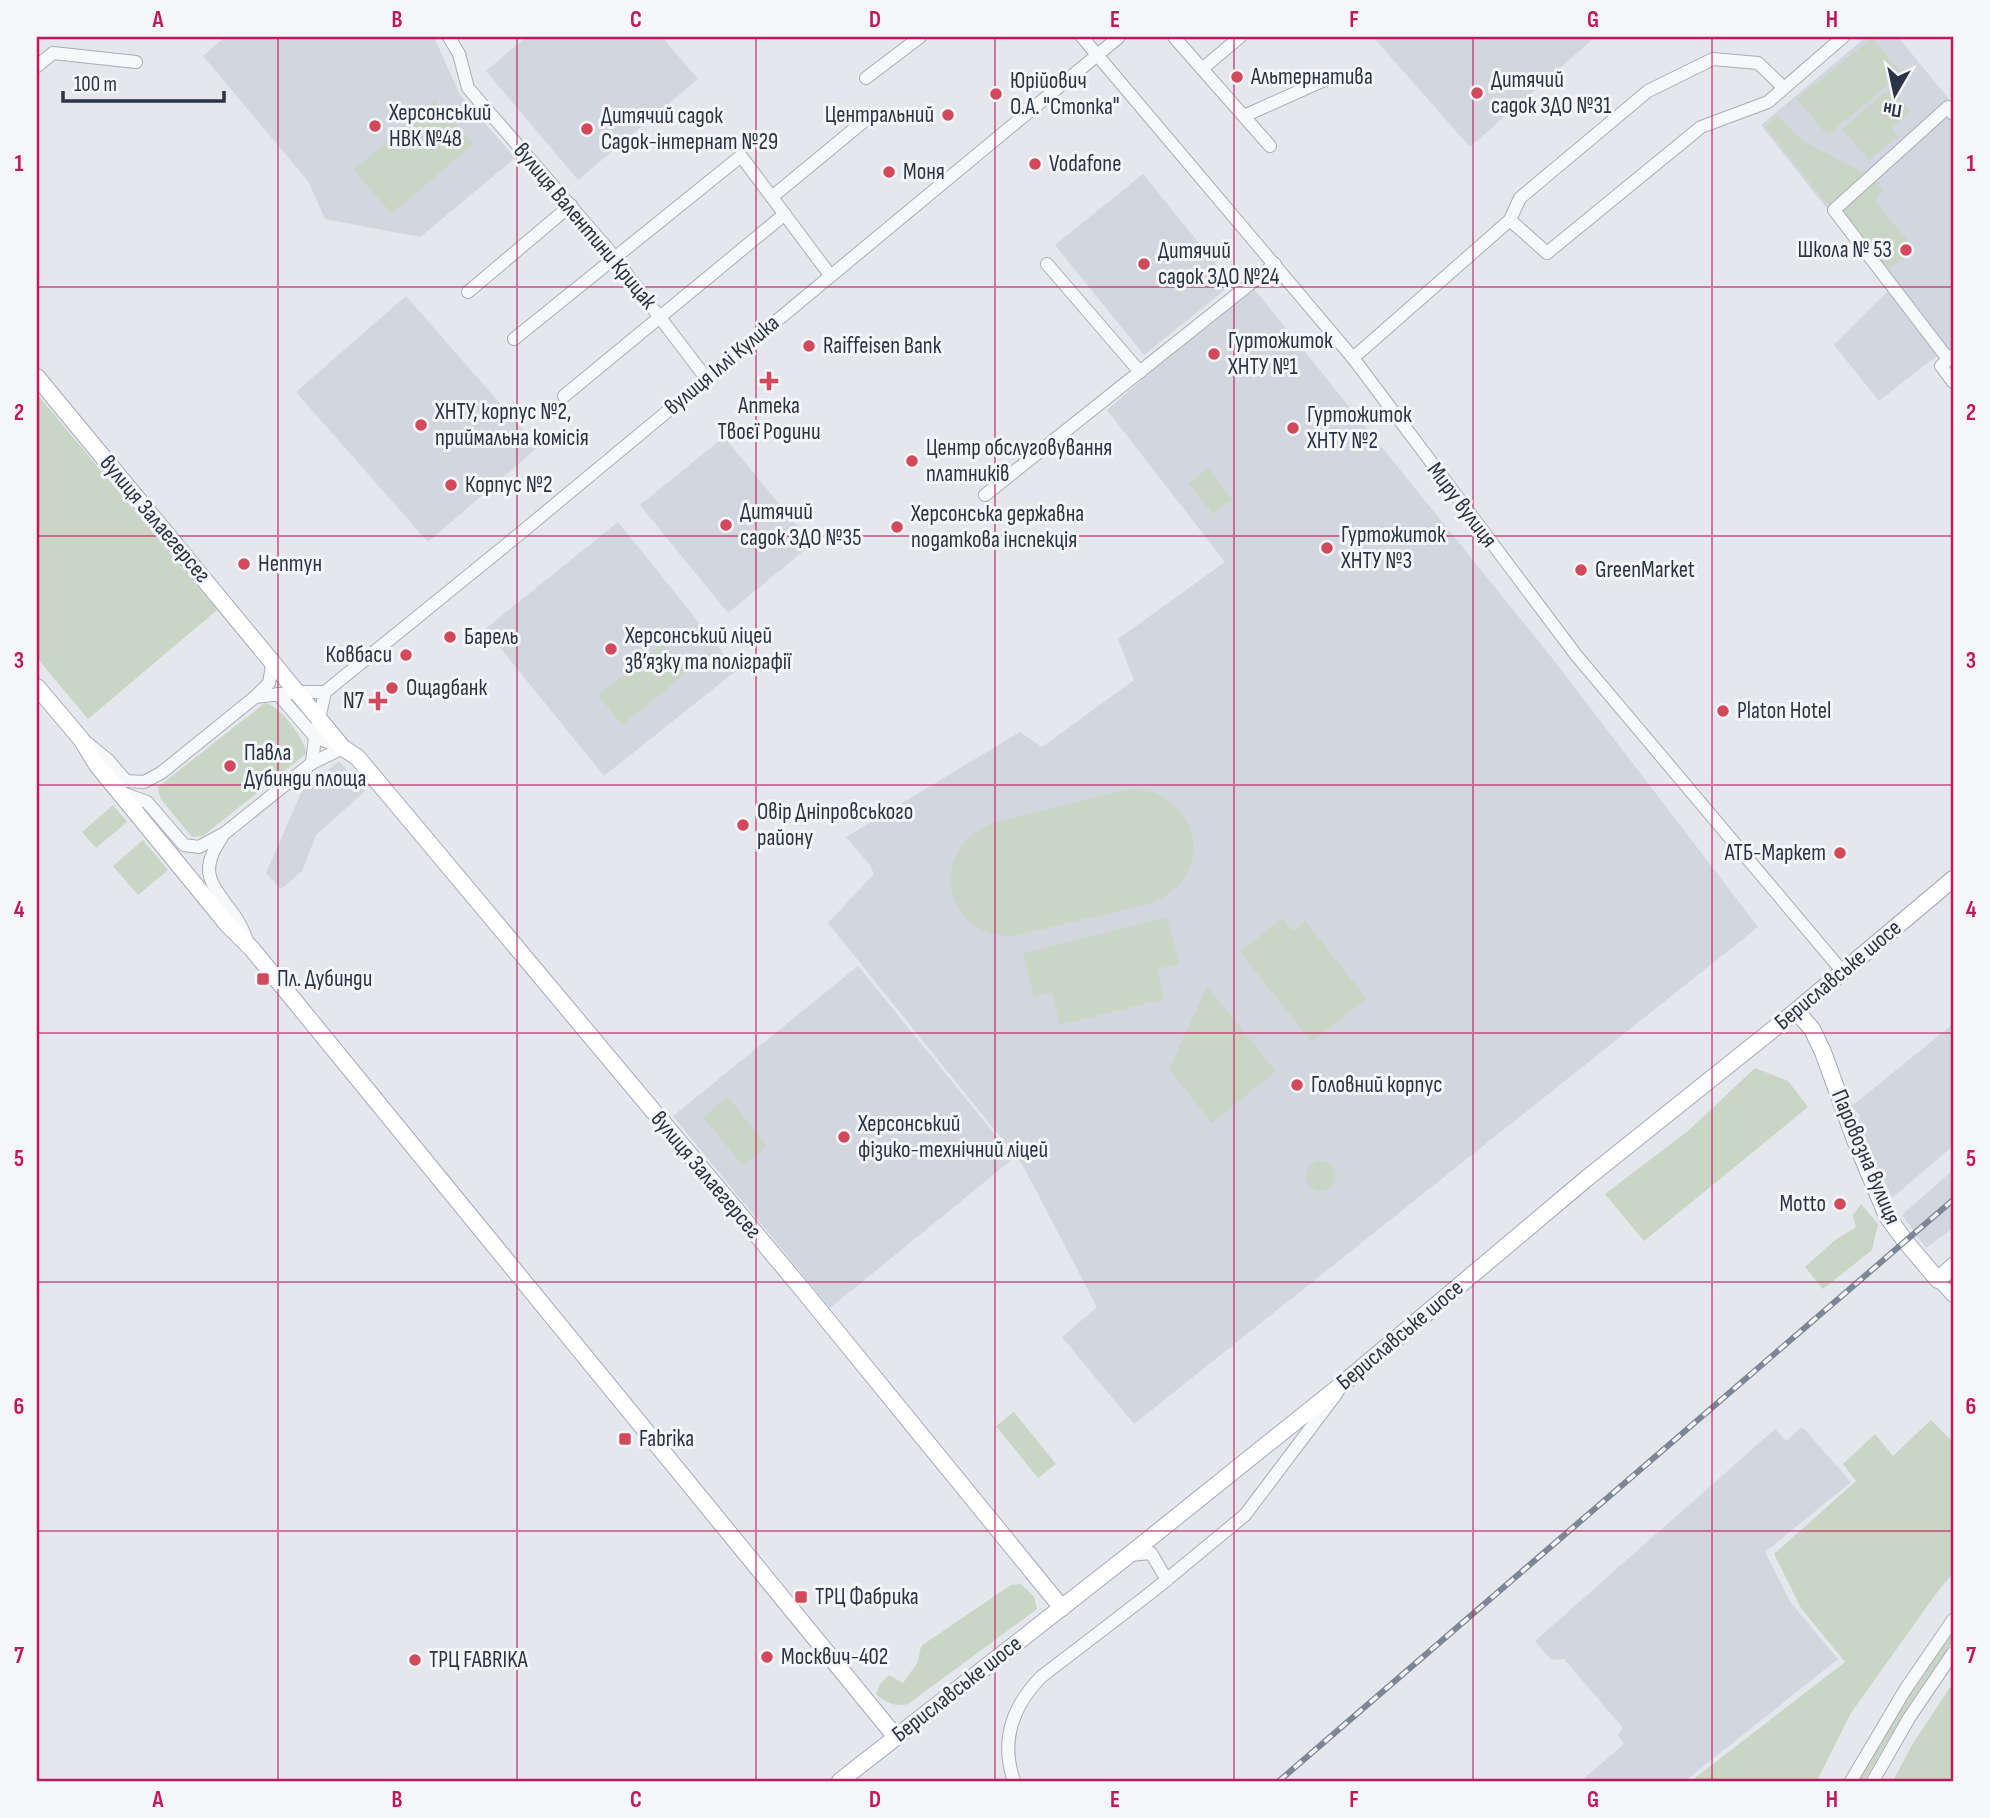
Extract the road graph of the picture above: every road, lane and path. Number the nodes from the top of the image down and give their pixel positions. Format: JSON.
{"nodes":[{"id":1,"x":449,"y":37,"type":"edge"},
{"id":2,"x":920,"y":37,"type":"edge"},
{"id":3,"x":1082,"y":37,"type":"edge"},
{"id":4,"x":1119,"y":37,"type":"edge"},
{"id":5,"x":1174,"y":37,"type":"edge"},
{"id":6,"x":1240,"y":37,"type":"edge"},
{"id":7,"x":1843,"y":37,"type":"edge"},
{"id":8,"x":1097,"y":55,"type":"junction"},
{"id":9,"x":136,"y":62,"type":"dead end"},
{"id":10,"x":37,"y":66,"type":"edge"},
{"id":11,"x":1202,"y":69,"type":"junction"},
{"id":12,"x":1331,"y":77,"type":"dead end"},
{"id":13,"x":866,"y":78,"type":"dead end"},
{"id":14,"x":1784,"y":88,"type":"junction"},
{"id":15,"x":1953,"y":114,"type":"edge"},
{"id":16,"x":1244,"y":116,"type":"junction"},
{"id":17,"x":864,"y":121,"type":"dead end"},
{"id":18,"x":1270,"y":146,"type":"dead end"},
{"id":19,"x":772,"y":197,"type":"junction"},
{"id":20,"x":571,"y":205,"type":"junction"},
{"id":21,"x":785,"y":214,"type":"junction"},
{"id":22,"x":1510,"y":220,"type":"junction"},
{"id":23,"x":615,"y":258,"type":"junction"},
{"id":24,"x":1047,"y":264,"type":"dead end"},
{"id":25,"x":1275,"y":264,"type":"junction"},
{"id":26,"x":830,"y":275,"type":"junction"},
{"id":27,"x":468,"y":292,"type":"dead end"},
{"id":28,"x":661,"y":318,"type":"junction"},
{"id":29,"x":514,"y":340,"type":"dead end"},
{"id":30,"x":1353,"y":358,"type":"junction"},
{"id":31,"x":1947,"y":360,"type":"edge"},
{"id":32,"x":1140,"y":372,"type":"junction"},
{"id":33,"x":37,"y":377,"type":"edge"},
{"id":34,"x":706,"y":378,"type":"junction"},
{"id":35,"x":1953,"y":382,"type":"edge"},
{"id":36,"x":564,"y":396,"type":"dead end"},
{"id":37,"x":985,"y":495,"type":"dead end"},
{"id":38,"x":272,"y":660,"type":"junction"},
{"id":39,"x":37,"y":687,"type":"edge"},
{"id":40,"x":298,"y":692,"type":"junction"},
{"id":41,"x":325,"y":692,"type":"junction"},
{"id":42,"x":278,"y":694,"type":"junction"},
{"id":43,"x":255,"y":697,"type":"junction"},
{"id":44,"x":319,"y":718,"type":"junction"},
{"id":45,"x":315,"y":737,"type":"junction"},
{"id":46,"x":81,"y":739,"type":"junction"},
{"id":47,"x":343,"y":748,"type":"junction"},
{"id":48,"x":312,"y":763,"type":"junction"},
{"id":49,"x":161,"y":773,"type":"junction"},
{"id":50,"x":122,"y":793,"type":"junction"},
{"id":51,"x":147,"y":802,"type":"junction"},
{"id":52,"x":148,"y":825,"type":"junction"},
{"id":53,"x":225,"y":832,"type":"junction"},
{"id":54,"x":1953,"y":879,"type":"edge"},
{"id":55,"x":252,"y":949,"type":"junction"},
{"id":56,"x":1843,"y":972,"type":"junction"},
{"id":57,"x":1796,"y":1011,"type":"junction"},
{"id":58,"x":1953,"y":1266,"type":"edge"},
{"id":59,"x":1938,"y":1279,"type":"junction"},
{"id":60,"x":1953,"y":1296,"type":"edge"},
{"id":61,"x":1346,"y":1381,"type":"junction"},
{"id":62,"x":1129,"y":1555,"type":"junction"},
{"id":63,"x":1167,"y":1580,"type":"junction"},
{"id":64,"x":1062,"y":1608,"type":"junction"},
{"id":65,"x":1953,"y":1620,"type":"edge"},
{"id":66,"x":1953,"y":1653,"type":"edge"},
{"id":67,"x":895,"y":1736,"type":"junction"},
{"id":68,"x":840,"y":1781,"type":"edge"},
{"id":69,"x":1014,"y":1781,"type":"edge"},
{"id":70,"x":1851,"y":1781,"type":"edge"},
{"id":71,"x":1873,"y":1781,"type":"edge"}],
"edges":[{"from":1,"to":20,"type":"street","name":"вулиця Валентини Крицак"},
{"from":2,"to":13,"type":"street"},
{"from":3,"to":8,"type":"street","name":"Миру вулиця"},
{"from":4,"to":8,"type":"street","name":"вулиця Іллі Кулика"},
{"from":5,"to":11,"type":"street"},
{"from":6,"to":11,"type":"street"},
{"from":7,"to":14,"type":"street"},
{"from":8,"to":25,"type":"street","name":"Миру вулиця"},
{"from":8,"to":26,"type":"street","name":"вулиця Іллі Кулика"},
{"from":9,"to":10,"type":"street"},
{"from":11,"to":16,"type":"street"},
{"from":12,"to":16,"type":"street"},
{"from":14,"to":22,"type":"street"},
{"from":14,"to":22,"type":"street"},
{"from":15,"to":31,"type":"street"},
{"from":16,"to":18,"type":"street"},
{"from":17,"to":19,"type":"street"},
{"from":19,"to":21,"type":"street"},
{"from":19,"to":23,"type":"street"},
{"from":20,"to":23,"type":"street","name":"вулиця Валентини Крицак"},
{"from":20,"to":27,"type":"street"},
{"from":21,"to":26,"type":"street"},
{"from":21,"to":28,"type":"street"},
{"from":22,"to":30,"type":"street"},
{"from":23,"to":28,"type":"street","name":"вулиця Валентини Крицак"},
{"from":23,"to":29,"type":"street"},
{"from":24,"to":32,"type":"street"},
{"from":25,"to":30,"type":"street","name":"Миру вулиця"},
{"from":25,"to":32,"type":"street"},
{"from":26,"to":34,"type":"street","name":"вулиця Іллі Кулика"},
{"from":28,"to":34,"type":"street","name":"вулиця Валентини Крицак"},
{"from":28,"to":36,"type":"street"},
{"from":30,"to":56,"type":"street","name":"Миру вулиця"},
{"from":31,"to":35,"type":"street"},
{"from":32,"to":37,"type":"street"},
{"from":33,"to":38,"type":"main road","name":"вулиця Залаегерсег"},
{"from":34,"to":41,"type":"street","name":"вулиця Іллі Кулика"},
{"from":38,"to":40,"type":"main road","name":"вулиця Залаегерсег"},
{"from":38,"to":43,"type":"street"},
{"from":39,"to":46,"type":"main road"},
{"from":40,"to":41,"type":"street"},
{"from":40,"to":42,"type":"street"},
{"from":40,"to":44,"type":"main road","name":"вулиця Залаегерсег"},
{"from":41,"to":44,"type":"street"},
{"from":42,"to":43,"type":"street"},
{"from":42,"to":45,"type":"street"},
{"from":43,"to":49,"type":"street"},
{"from":44,"to":45,"type":"street"},
{"from":44,"to":47,"type":"main road","name":"вулиця Залаегерсег"},
{"from":45,"to":47,"type":"street"},
{"from":45,"to":48,"type":"street"},
{"from":46,"to":49,"type":"street"},
{"from":46,"to":50,"type":"main road"},
{"from":47,"to":48,"type":"street"},
{"from":47,"to":64,"type":"main road","name":"вулиця Залаегерсег"},
{"from":48,"to":53,"type":"street"},
{"from":49,"to":51,"type":"street"},
{"from":50,"to":51,"type":"street"},
{"from":50,"to":52,"type":"main road"},
{"from":51,"to":52,"type":"street"},
{"from":51,"to":53,"type":"street"},
{"from":52,"to":55,"type":"main road"},
{"from":53,"to":55,"type":"street"},
{"from":54,"to":56,"type":"main road","name":"Бериславське шосе"},
{"from":55,"to":67,"type":"main road"},
{"from":56,"to":57,"type":"main road","name":"Бериславське шосе"},
{"from":57,"to":59,"type":"main road","name":"Паровозна вулиця"},
{"from":57,"to":61,"type":"main road","name":"Бериславське шосе"},
{"from":58,"to":59,"type":"main road"},
{"from":59,"to":60,"type":"street"},
{"from":61,"to":62,"type":"main road","name":"Бериславське шосе"},
{"from":61,"to":63,"type":"street"},
{"from":62,"to":63,"type":"street"},
{"from":62,"to":64,"type":"main road","name":"Бериславське шосе"},
{"from":63,"to":69,"type":"street"},
{"from":64,"to":67,"type":"main road","name":"Бериславське шосе"},
{"from":65,"to":70,"type":"street"},
{"from":66,"to":71,"type":"street"},
{"from":67,"to":68,"type":"main road","name":"Бериславське шосе"}]}
